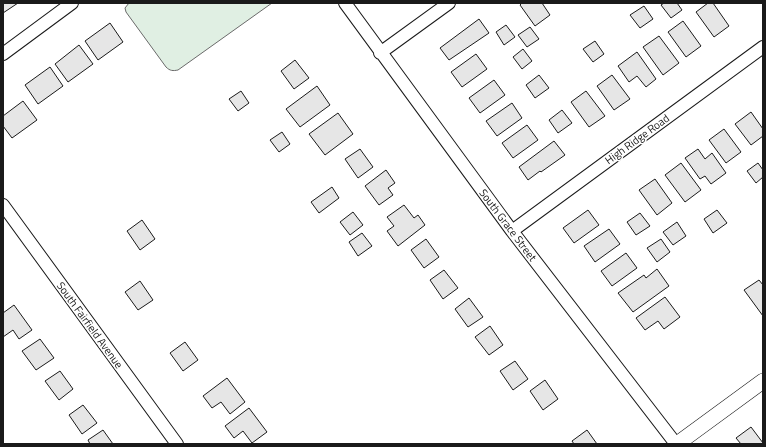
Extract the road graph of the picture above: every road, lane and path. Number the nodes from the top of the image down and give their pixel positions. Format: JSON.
{"nodes":[{"id":1,"x":72,"y":3,"type":"edge"},
{"id":2,"x":345,"y":3,"type":"edge"},
{"id":3,"x":449,"y":3,"type":"edge"},
{"id":4,"x":763,"y":47,"type":"edge"},
{"id":5,"x":380,"y":53,"type":"junction"},
{"id":6,"x":3,"y":54,"type":"edge"},
{"id":7,"x":3,"y":205,"type":"edge"},
{"id":8,"x":512,"y":231,"type":"junction"},
{"id":9,"x":763,"y":380,"type":"edge"},
{"id":10,"x":177,"y":444,"type":"edge"},
{"id":11,"x":676,"y":444,"type":"edge"}],
"edges":[{"from":1,"to":6,"type":"street"},
{"from":2,"to":5,"type":"street","name":"South Grace Street"},
{"from":3,"to":5,"type":"street"},
{"from":4,"to":8,"type":"street","name":"High Ridge Road"},
{"from":5,"to":8,"type":"street","name":"South Grace Street"},
{"from":7,"to":10,"type":"street","name":"South Fairfield Avenue"},
{"from":8,"to":11,"type":"street","name":"South Grace Street"},
{"from":9,"to":11,"type":"street"}]}
